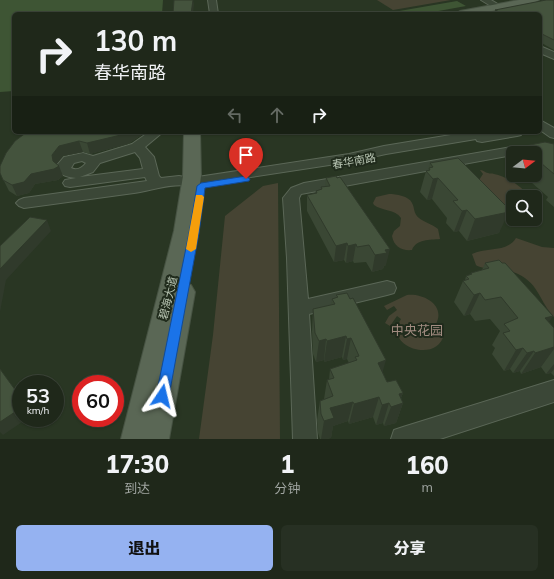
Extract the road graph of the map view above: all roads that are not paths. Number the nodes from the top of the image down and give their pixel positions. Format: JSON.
{"nodes":[{"id":1,"x":206,"y":0,"type":"edge"},
{"id":2,"x":212,"y":0,"type":"edge"},
{"id":3,"x":485,"y":0,"type":"edge"},
{"id":4,"x":538,"y":1,"type":"edge"},
{"id":5,"x":501,"y":6,"type":"edge"},
{"id":6,"x":208,"y":12,"type":"edge"},
{"id":7,"x":214,"y":12,"type":"edge"},
{"id":8,"x":470,"y":12,"type":"edge"},
{"id":9,"x":483,"y":12,"type":"edge"},
{"id":10,"x":542,"y":50,"type":"edge"},
{"id":11,"x":554,"y":56,"type":"edge"},
{"id":12,"x":554,"y":61,"type":"edge"},
{"id":13,"x":542,"y":62,"type":"dead end"},
{"id":14,"x":154,"y":134,"type":"edge"},
{"id":15,"x":192,"y":134,"type":"edge"},
{"id":16,"x":201,"y":134,"type":"edge"},
{"id":17,"x":410,"y":134,"type":"edge"},
{"id":18,"x":482,"y":134,"type":"edge"},
{"id":19,"x":503,"y":134,"type":"edge"},
{"id":20,"x":421,"y":146,"type":"junction"},
{"id":21,"x":137,"y":147,"type":"junction"},
{"id":22,"x":506,"y":152,"type":"edge"},
{"id":23,"x":92,"y":160,"type":"dead end"},
{"id":24,"x":155,"y":177,"type":"junction"},
{"id":25,"x":70,"y":183,"type":"dead end"},
{"id":26,"x":196,"y":184,"type":"junction"},
{"id":27,"x":24,"y":203,"type":"dead end"},
{"id":28,"x":387,"y":288,"type":"dead end"},
{"id":29,"x":298,"y":309,"type":"junction"},
{"id":30,"x":554,"y":391,"type":"edge"},
{"id":31,"x":136,"y":439,"type":"edge"},
{"id":32,"x":154,"y":439,"type":"edge"},
{"id":33,"x":304,"y":439,"type":"edge"},
{"id":34,"x":402,"y":439,"type":"edge"}],
"edges":[{"from":1,"to":6,"type":"street"},
{"from":2,"to":7,"type":"street"},
{"from":3,"to":5,"type":"street"},
{"from":4,"to":5,"type":"main road"},
{"from":5,"to":8,"type":"main road"},
{"from":5,"to":9,"type":"main road"},
{"from":10,"to":11,"type":"street"},
{"from":12,"to":13,"type":"street"},
{"from":14,"to":21,"type":"street"},
{"from":15,"to":26,"type":"main road","name":"碧海大道"},
{"from":16,"to":26,"type":"main road","name":"碧海大道"},
{"from":17,"to":20,"type":"street"},
{"from":18,"to":20,"type":"street","name":"春华南路"},
{"from":19,"to":20,"type":"street","name":"春华南路"},
{"from":20,"to":26,"type":"street","name":"春华南路"},
{"from":21,"to":23,"type":"street"},
{"from":21,"to":24,"type":"street"},
{"from":22,"to":29,"type":"street"},
{"from":24,"to":25,"type":"street"},
{"from":24,"to":26,"type":"street","name":"春华南路"},
{"from":24,"to":27,"type":"street"},
{"from":26,"to":31,"type":"main road","name":"碧海大道"},
{"from":26,"to":32,"type":"main road","name":"碧海大道"},
{"from":28,"to":29,"type":"street"},
{"from":29,"to":33,"type":"street"},
{"from":30,"to":34,"type":"street"}]}
